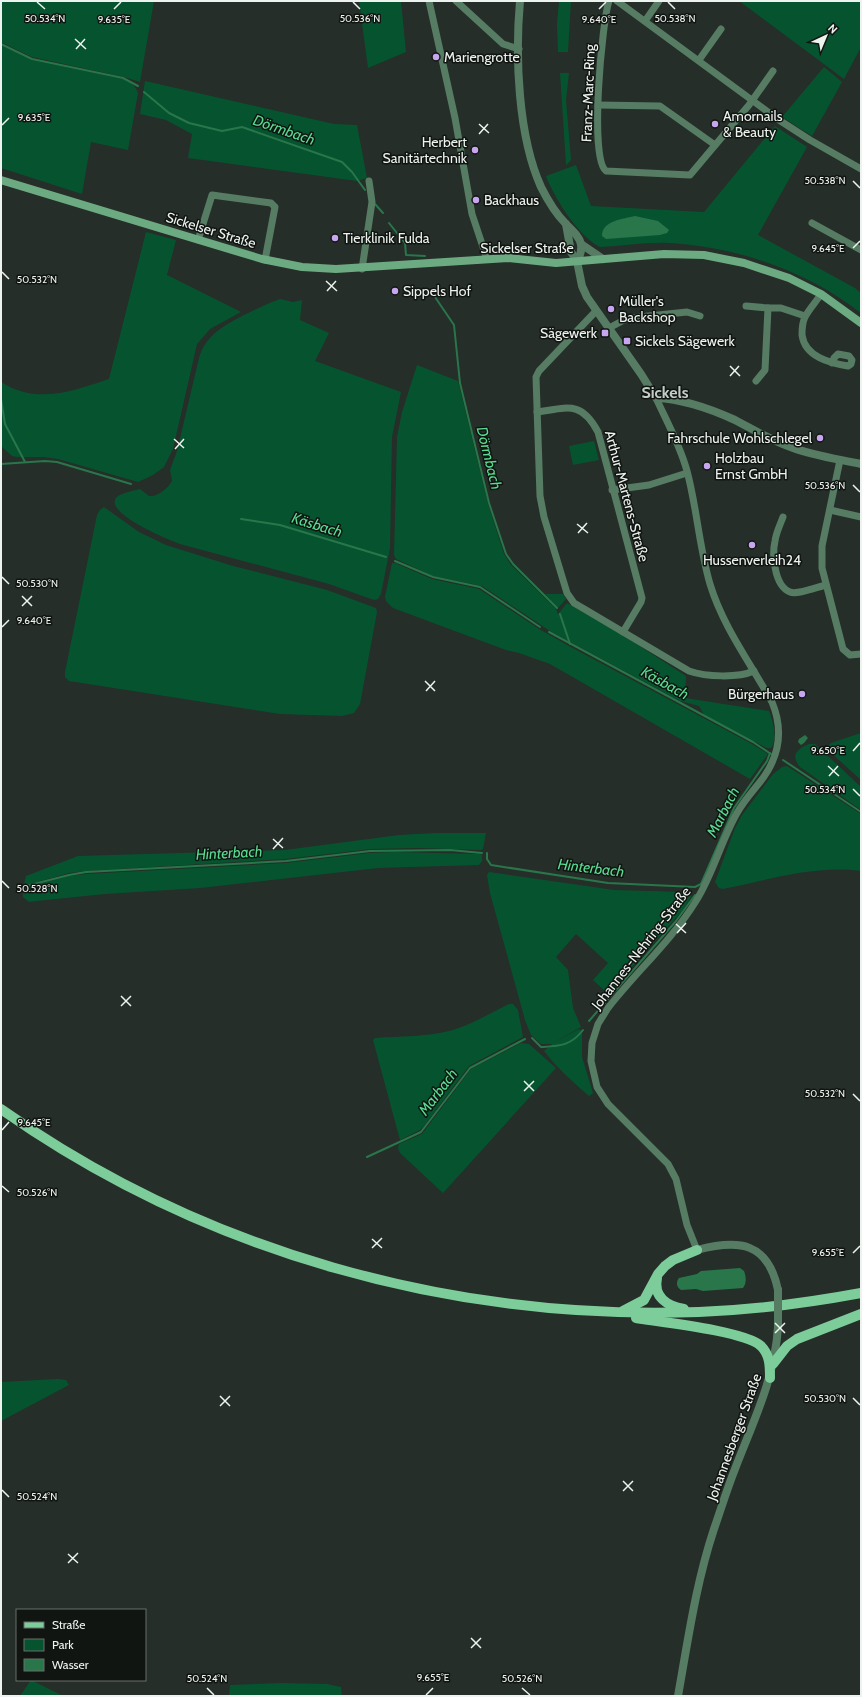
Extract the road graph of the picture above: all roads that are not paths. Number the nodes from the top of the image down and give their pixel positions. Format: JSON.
{"nodes":[{"id":1,"x":429,"y":1,"type":"edge"},
{"id":2,"x":456,"y":1,"type":"edge"},
{"id":3,"x":520,"y":1,"type":"edge"},
{"id":4,"x":610,"y":1,"type":"edge"},
{"id":5,"x":617,"y":1,"type":"edge"},
{"id":6,"x":660,"y":1,"type":"edge"},
{"id":7,"x":645,"y":21,"type":"junction"},
{"id":8,"x":721,"y":29,"type":"dead end"},
{"id":9,"x":519,"y":49,"type":"junction"},
{"id":10,"x":699,"y":60,"type":"junction"},
{"id":11,"x":773,"y":71,"type":"dead end"},
{"id":12,"x":752,"y":100,"type":"junction"},
{"id":13,"x":598,"y":105,"type":"junction"},
{"id":14,"x":715,"y":145,"type":"junction"},
{"id":15,"x":861,"y":169,"type":"edge"},
{"id":16,"x":1,"y":180,"type":"edge"},
{"id":17,"x":369,"y":181,"type":"dead end"},
{"id":18,"x":812,"y":223,"type":"dead end"},
{"id":19,"x":566,"y":224,"type":"junction"},
{"id":20,"x":198,"y":240,"type":"junction"},
{"id":21,"x":581,"y":244,"type":"junction"},
{"id":22,"x":861,"y":250,"type":"edge"},
{"id":23,"x":487,"y":259,"type":"junction"},
{"id":24,"x":603,"y":259,"type":"junction"},
{"id":25,"x":265,"y":260,"type":"junction"},
{"id":26,"x":577,"y":261,"type":"junction"},
{"id":27,"x":362,"y":269,"type":"junction"},
{"id":28,"x":821,"y":294,"type":"junction"},
{"id":29,"x":746,"y":306,"type":"dead end"},
{"id":30,"x":768,"y":308,"type":"junction"},
{"id":31,"x":596,"y":311,"type":"junction"},
{"id":32,"x":700,"y":316,"type":"dead end"},
{"id":33,"x":805,"y":316,"type":"junction"},
{"id":34,"x":861,"y":323,"type":"edge"},
{"id":35,"x":609,"y":328,"type":"junction"},
{"id":36,"x":832,"y":363,"type":"dead end"},
{"id":37,"x":756,"y":381,"type":"dead end"},
{"id":38,"x":656,"y":398,"type":"junction"},
{"id":39,"x":537,"y":412,"type":"junction"},
{"id":40,"x":840,"y":460,"type":"junction"},
{"id":41,"x":861,"y":464,"type":"edge"},
{"id":42,"x":687,"y":473,"type":"junction"},
{"id":43,"x":612,"y":490,"type":"junction"},
{"id":44,"x":830,"y":510,"type":"junction"},
{"id":45,"x":783,"y":517,"type":"dead end"},
{"id":46,"x":861,"y":517,"type":"edge"},
{"id":47,"x":826,"y":585,"type":"junction"},
{"id":48,"x":623,"y":632,"type":"junction"},
{"id":49,"x":861,"y":654,"type":"edge"},
{"id":50,"x":754,"y":671,"type":"junction"},
{"id":51,"x":1,"y":1109,"type":"edge"},
{"id":52,"x":697,"y":1250,"type":"junction"},
{"id":53,"x":658,"y":1274,"type":"junction"},
{"id":54,"x":861,"y":1293,"type":"edge"},
{"id":55,"x":596,"y":1312,"type":"junction"},
{"id":56,"x":700,"y":1312,"type":"junction"},
{"id":57,"x":621,"y":1313,"type":"junction"},
{"id":58,"x":861,"y":1314,"type":"edge"},
{"id":59,"x":773,"y":1364,"type":"junction"},
{"id":60,"x":770,"y":1378,"type":"junction"},
{"id":61,"x":678,"y":1696,"type":"edge"}],
"edges":[{"from":1,"to":23,"type":"street"},
{"from":2,"to":9,"type":"street"},
{"from":3,"to":9,"type":"street"},
{"from":4,"to":13,"type":"street","name":"Franz-Marc-Ring"},
{"from":5,"to":7,"type":"street"},
{"from":6,"to":7,"type":"street"},
{"from":7,"to":10,"type":"street"},
{"from":8,"to":10,"type":"street"},
{"from":9,"to":19,"type":"street"},
{"from":10,"to":12,"type":"street"},
{"from":11,"to":12,"type":"street","name":"Franz-Marc-Ring"},
{"from":12,"to":14,"type":"street","name":"Franz-Marc-Ring"},
{"from":12,"to":15,"type":"street"},
{"from":13,"to":14,"type":"street"},
{"from":13,"to":14,"type":"street","name":"Franz-Marc-Ring"},
{"from":16,"to":20,"type":"main road","name":"Sickelser Straße"},
{"from":17,"to":27,"type":"street"},
{"from":18,"to":22,"type":"street"},
{"from":19,"to":21,"type":"street"},
{"from":19,"to":26,"type":"street"},
{"from":20,"to":25,"type":"main road","name":"Sickelser Straße"},
{"from":20,"to":25,"type":"street"},
{"from":21,"to":24,"type":"street"},
{"from":21,"to":26,"type":"street"},
{"from":23,"to":26,"type":"main road","name":"Sickelser Straße"},
{"from":23,"to":27,"type":"main road","name":"Sickelser Straße"},
{"from":24,"to":26,"type":"main road","name":"Sickelser Straße"},
{"from":24,"to":28,"type":"main road","name":"Sickelser Straße"},
{"from":25,"to":27,"type":"main road","name":"Sickelser Straße"},
{"from":26,"to":31,"type":"street","name":"Johannes-Nehring-Straße"},
{"from":28,"to":33,"type":"street"},
{"from":28,"to":34,"type":"main road","name":"Sickelser Straße"},
{"from":29,"to":30,"type":"street"},
{"from":30,"to":33,"type":"street"},
{"from":30,"to":37,"type":"street"},
{"from":31,"to":35,"type":"street","name":"Johannes-Nehring-Straße"},
{"from":31,"to":39,"type":"street"},
{"from":32,"to":35,"type":"street"},
{"from":33,"to":36,"type":"street"},
{"from":35,"to":38,"type":"street","name":"Johannes-Nehring-Straße"},
{"from":38,"to":40,"type":"street"},
{"from":38,"to":42,"type":"street","name":"Johannes-Nehring-Straße"},
{"from":39,"to":43,"type":"street","name":"Arthur-Martens-Straße"},
{"from":39,"to":48,"type":"street"},
{"from":40,"to":41,"type":"street"},
{"from":40,"to":44,"type":"street"},
{"from":42,"to":43,"type":"street"},
{"from":42,"to":50,"type":"street","name":"Johannes-Nehring-Straße"},
{"from":43,"to":48,"type":"street","name":"Arthur-Martens-Straße"},
{"from":44,"to":46,"type":"street"},
{"from":44,"to":47,"type":"street"},
{"from":45,"to":47,"type":"street"},
{"from":47,"to":49,"type":"street"},
{"from":48,"to":50,"type":"street"},
{"from":50,"to":52,"type":"street","name":"Johannes-Nehring-Straße"},
{"from":51,"to":55,"type":"main road"},
{"from":52,"to":53,"type":"main road"},
{"from":52,"to":59,"type":"street","name":"Johannesberger Straße","bridge":true},
{"from":53,"to":56,"type":"main road"},
{"from":53,"to":57,"type":"main road"},
{"from":54,"to":56,"type":"main road"},
{"from":55,"to":57,"type":"main road"},
{"from":55,"to":60,"type":"main road"},
{"from":56,"to":57,"type":"main road"},
{"from":58,"to":59,"type":"main road"},
{"from":59,"to":60,"type":"street","name":"Johannesberger Straße"},
{"from":60,"to":61,"type":"street","name":"Johannesberger Straße"}]}
